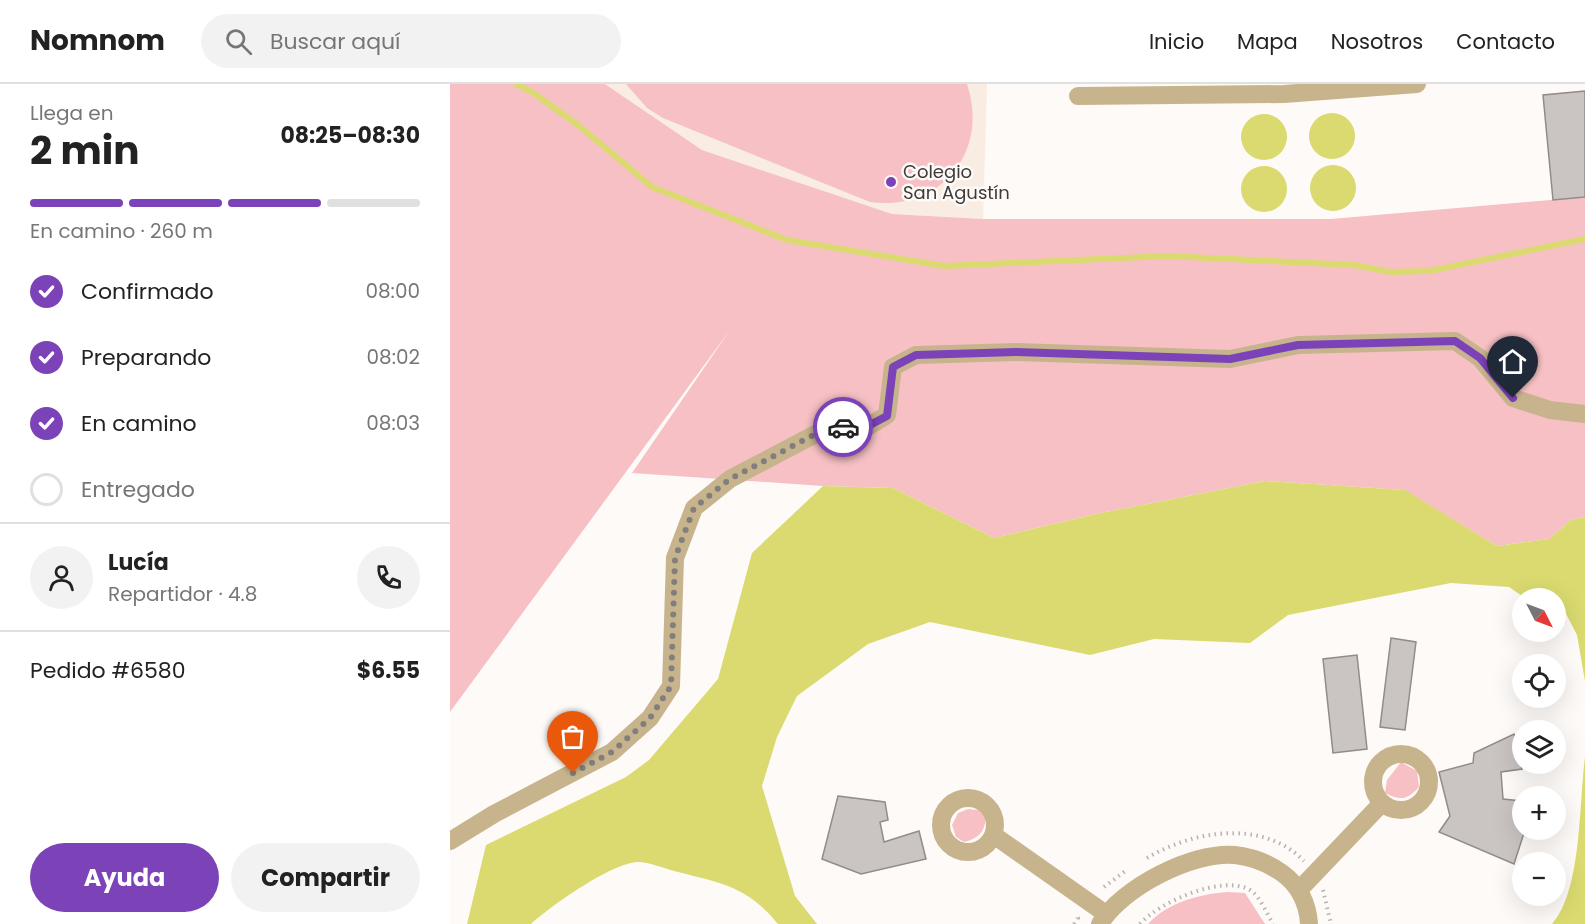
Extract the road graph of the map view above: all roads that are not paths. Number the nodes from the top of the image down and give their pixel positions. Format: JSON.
{"nodes":[{"id":1,"x":1417,"y":84,"type":"edge"},
{"id":2,"x":1078,"y":96,"type":"dead end"},
{"id":3,"x":1585,"y":414,"type":"edge"},
{"id":4,"x":1382,"y":803,"type":"dead end"},
{"id":5,"x":994,"y":836,"type":"dead end"},
{"id":6,"x":450,"y":841,"type":"edge"},
{"id":7,"x":1299,"y":890,"type":"junction"},
{"id":8,"x":1103,"y":919,"type":"edge"},
{"id":9,"x":1310,"y":924,"type":"edge"}],
"edges":[{"from":1,"to":2,"type":"street"},
{"from":3,"to":6,"type":"street"},
{"from":4,"to":7,"type":"street"},
{"from":5,"to":8,"type":"street"},
{"from":7,"to":8,"type":"street"},
{"from":7,"to":9,"type":"street"}]}
